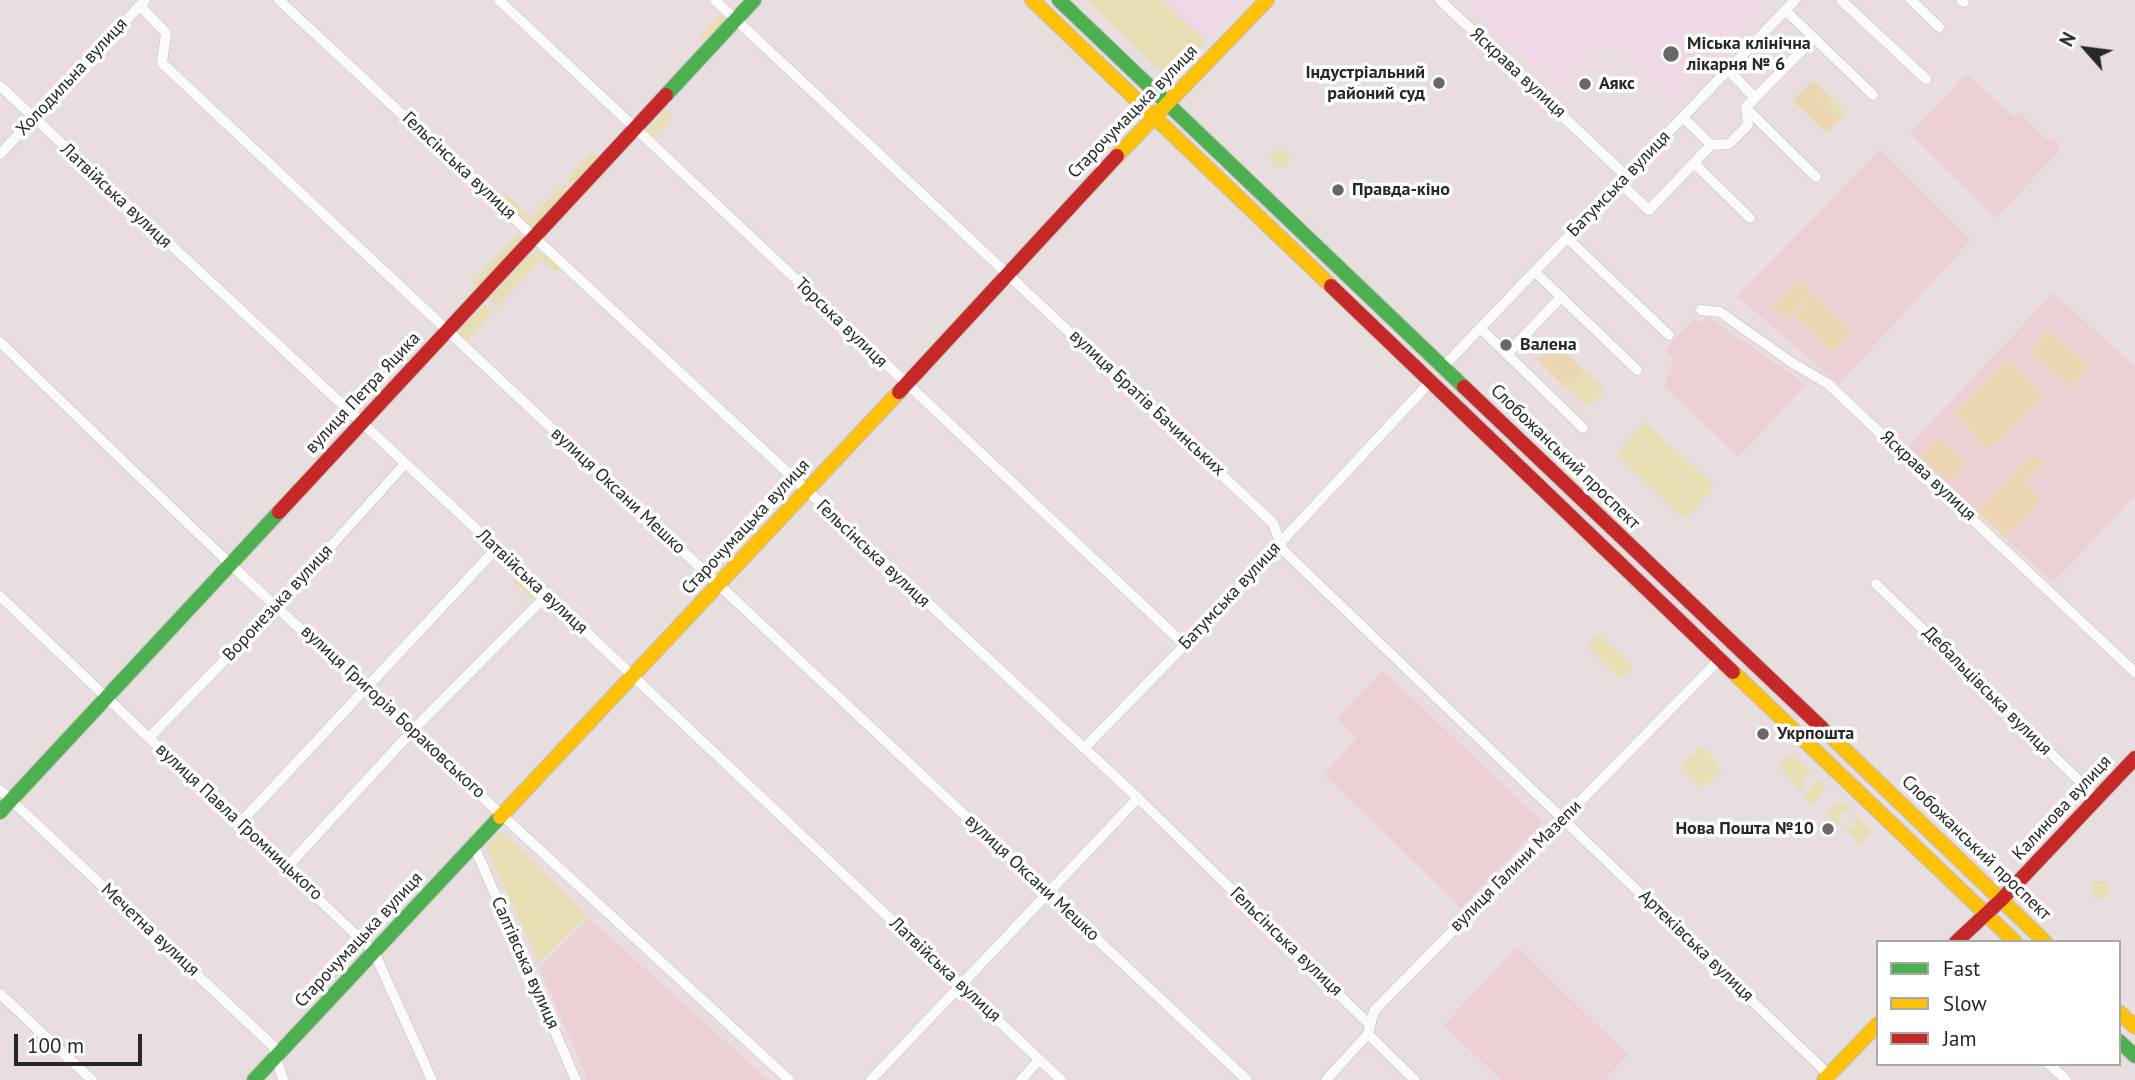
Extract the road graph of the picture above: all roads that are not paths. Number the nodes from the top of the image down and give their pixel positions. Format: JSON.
{"nodes":[{"id":1,"x":279,"y":0,"type":"edge"},
{"id":2,"x":499,"y":0,"type":"edge"},
{"id":3,"x":715,"y":0,"type":"edge"},
{"id":4,"x":754,"y":0,"type":"edge"},
{"id":5,"x":1032,"y":0,"type":"edge"},
{"id":6,"x":1059,"y":0,"type":"edge"},
{"id":7,"x":1267,"y":0,"type":"edge"},
{"id":8,"x":1440,"y":0,"type":"edge"},
{"id":9,"x":1795,"y":0,"type":"edge"},
{"id":10,"x":1841,"y":0,"type":"edge"},
{"id":11,"x":1911,"y":0,"type":"edge"},
{"id":12,"x":142,"y":3,"type":"edge"},
{"id":13,"x":1785,"y":10,"type":"junction"},
{"id":14,"x":736,"y":20,"type":"junction"},
{"id":15,"x":1939,"y":27,"type":"dead end"},
{"id":16,"x":1813,"y":39,"type":"junction"},
{"id":17,"x":1728,"y":70,"type":"junction"},
{"id":18,"x":1926,"y":79,"type":"dead end"},
{"id":19,"x":0,"y":86,"type":"edge"},
{"id":20,"x":1872,"y":95,"type":"dead end"},
{"id":21,"x":1755,"y":98,"type":"junction"},
{"id":22,"x":1167,"y":104,"type":"junction"},
{"id":23,"x":1746,"y":107,"type":"junction"},
{"id":24,"x":1154,"y":117,"type":"junction"},
{"id":25,"x":1683,"y":117,"type":"junction"},
{"id":26,"x":34,"y":118,"type":"junction"},
{"id":27,"x":637,"y":129,"type":"junction"},
{"id":28,"x":1711,"y":145,"type":"junction"},
{"id":29,"x":0,"y":154,"type":"edge"},
{"id":30,"x":1695,"y":163,"type":"junction"},
{"id":31,"x":1816,"y":177,"type":"dead end"},
{"id":32,"x":1623,"y":180,"type":"junction"},
{"id":33,"x":1750,"y":218,"type":"dead end"},
{"id":34,"x":536,"y":238,"type":"junction"},
{"id":35,"x":1567,"y":238,"type":"junction"},
{"id":36,"x":1535,"y":272,"type":"junction"},
{"id":37,"x":1007,"y":274,"type":"junction"},
{"id":38,"x":1561,"y":297,"type":"junction"},
{"id":39,"x":1700,"y":310,"type":"dead end"},
{"id":40,"x":1480,"y":328,"type":"junction"},
{"id":41,"x":446,"y":332,"type":"junction"},
{"id":42,"x":1669,"y":335,"type":"dead end"},
{"id":43,"x":0,"y":342,"type":"edge"},
{"id":44,"x":1507,"y":354,"type":"junction"},
{"id":45,"x":1443,"y":367,"type":"junction"},
{"id":46,"x":1637,"y":370,"type":"dead end"},
{"id":47,"x":1431,"y":381,"type":"junction"},
{"id":48,"x":906,"y":384,"type":"junction"},
{"id":49,"x":361,"y":424,"type":"junction"},
{"id":50,"x":1583,"y":428,"type":"dead end"},
{"id":51,"x":404,"y":465,"type":"junction"},
{"id":52,"x":805,"y":492,"type":"junction"},
{"id":53,"x":1282,"y":541,"type":"junction"},
{"id":54,"x":496,"y":549,"type":"junction"},
{"id":55,"x":231,"y":565,"type":"junction"},
{"id":56,"x":719,"y":584,"type":"junction"},
{"id":57,"x":1876,"y":584,"type":"dead end"},
{"id":58,"x":547,"y":595,"type":"junction"},
{"id":59,"x":0,"y":596,"type":"edge"},
{"id":60,"x":278,"y":605,"type":"junction"},
{"id":61,"x":1185,"y":645,"type":"junction"},
{"id":62,"x":1719,"y":660,"type":"junction"},
{"id":63,"x":2135,"y":672,"type":"edge"},
{"id":64,"x":633,"y":677,"type":"junction"},
{"id":65,"x":365,"y":686,"type":"junction"},
{"id":66,"x":108,"y":697,"type":"junction"},
{"id":67,"x":413,"y":730,"type":"junction"},
{"id":68,"x":149,"y":738,"type":"junction"},
{"id":69,"x":1084,"y":748,"type":"junction"},
{"id":70,"x":2135,"y":758,"type":"edge"},
{"id":71,"x":6,"y":795,"type":"edge"},
{"id":72,"x":1138,"y":798,"type":"junction"},
{"id":73,"x":2097,"y":799,"type":"junction"},
{"id":74,"x":0,"y":812,"type":"edge"},
{"id":75,"x":504,"y":814,"type":"junction"},
{"id":76,"x":1561,"y":820,"type":"junction"},
{"id":77,"x":241,"y":822,"type":"junction"},
{"id":78,"x":474,"y":846,"type":"junction"},
{"id":79,"x":288,"y":866,"type":"junction"},
{"id":80,"x":1047,"y":893,"type":"junction"},
{"id":81,"x":2001,"y":900,"type":"junction"},
{"id":82,"x":1984,"y":912,"type":"junction"},
{"id":83,"x":1958,"y":940,"type":"edge"},
{"id":84,"x":2013,"y":940,"type":"edge"},
{"id":85,"x":2043,"y":940,"type":"edge"},
{"id":86,"x":374,"y":951,"type":"junction"},
{"id":87,"x":962,"y":986,"type":"junction"},
{"id":88,"x":0,"y":994,"type":"edge"},
{"id":89,"x":2121,"y":1014,"type":"edge"},
{"id":90,"x":1876,"y":1026,"type":"edge"},
{"id":91,"x":2135,"y":1027,"type":"edge"},
{"id":92,"x":1369,"y":1030,"type":"junction"},
{"id":93,"x":2121,"y":1043,"type":"edge"},
{"id":94,"x":277,"y":1055,"type":"junction"},
{"id":95,"x":2135,"y":1056,"type":"edge"},
{"id":96,"x":1039,"y":1060,"type":"junction"},
{"id":97,"x":2051,"y":1066,"type":"edge"},
{"id":98,"x":1826,"y":1078,"type":"edge"},
{"id":99,"x":92,"y":1080,"type":"edge"},
{"id":100,"x":254,"y":1080,"type":"edge"},
{"id":101,"x":283,"y":1080,"type":"edge"},
{"id":102,"x":432,"y":1080,"type":"edge"},
{"id":103,"x":576,"y":1080,"type":"edge"},
{"id":104,"x":789,"y":1080,"type":"edge"},
{"id":105,"x":872,"y":1080,"type":"edge"},
{"id":106,"x":1021,"y":1080,"type":"edge"},
{"id":107,"x":1061,"y":1080,"type":"edge"},
{"id":108,"x":1247,"y":1080,"type":"edge"},
{"id":109,"x":1326,"y":1080,"type":"edge"},
{"id":110,"x":1415,"y":1080,"type":"edge"},
{"id":111,"x":2066,"y":1080,"type":"edge"}],
"edges":[{"from":1,"to":34,"type":"street","name":"Гельсінська вулиця"},
{"from":2,"to":27,"type":"street","name":"Торська вулиця"},
{"from":3,"to":14,"type":"street","name":"вулиця Братів Бачинських"},
{"from":4,"to":14,"type":"main road","name":"вулиця Петра Яцика"},
{"from":5,"to":24,"type":"main road"},
{"from":6,"to":22,"type":"main road","name":"Слобожанський проспект"},
{"from":7,"to":22,"type":"main road","name":"Старочумацька вулиця"},
{"from":8,"to":32,"type":"street","name":"Яскрава вулиця"},
{"from":9,"to":13,"type":"street","name":"Батумська вулиця"},
{"from":10,"to":18,"type":"street"},
{"from":11,"to":15,"type":"street"},
{"from":12,"to":26,"type":"street","name":"Холодильна вулиця"},
{"from":12,"to":41,"type":"street","name":"вулиця Оксани Мешко"},
{"from":13,"to":16,"type":"street"},
{"from":13,"to":17,"type":"street","name":"Батумська вулиця"},
{"from":14,"to":27,"type":"main road","name":"вулиця Петра Яцика"},
{"from":14,"to":37,"type":"street","name":"вулиця Братів Бачинських"},
{"from":16,"to":20,"type":"street"},
{"from":16,"to":21,"type":"street"},
{"from":17,"to":21,"type":"street"},
{"from":17,"to":25,"type":"street","name":"Батумська вулиця"},
{"from":19,"to":26,"type":"street","name":"Латвійська вулиця"},
{"from":21,"to":23,"type":"street"},
{"from":22,"to":24,"type":"main road","name":"Старочумацька вулиця"},
{"from":22,"to":45,"type":"main road","name":"Слобожанський проспект"},
{"from":23,"to":28,"type":"street"},
{"from":23,"to":31,"type":"street"},
{"from":24,"to":37,"type":"main road","name":"Старочумацька вулиця"},
{"from":24,"to":47,"type":"main road"},
{"from":25,"to":28,"type":"street"},
{"from":25,"to":32,"type":"street","name":"Батумська вулиця"},
{"from":26,"to":29,"type":"street","name":"Холодильна вулиця"},
{"from":26,"to":49,"type":"street","name":"Латвійська вулиця"},
{"from":27,"to":34,"type":"main road","name":"вулиця Петра Яцика"},
{"from":27,"to":48,"type":"street","name":"Торська вулиця"},
{"from":28,"to":30,"type":"street"},
{"from":30,"to":32,"type":"street","name":"Яскрава вулиця"},
{"from":30,"to":33,"type":"street"},
{"from":32,"to":35,"type":"street","name":"Батумська вулиця"},
{"from":34,"to":41,"type":"main road","name":"вулиця Петра Яцика"},
{"from":34,"to":52,"type":"street","name":"Гельсінська вулиця"},
{"from":35,"to":36,"type":"street","name":"Батумська вулиця"},
{"from":35,"to":42,"type":"street"},
{"from":36,"to":38,"type":"street"},
{"from":36,"to":40,"type":"street","name":"Батумська вулиця"},
{"from":37,"to":48,"type":"main road","name":"Старочумацька вулиця"},
{"from":37,"to":53,"type":"street","name":"вулиця Братів Бачинських"},
{"from":38,"to":44,"type":"street"},
{"from":38,"to":46,"type":"street"},
{"from":39,"to":63,"type":"street","name":"Яскрава вулиця"},
{"from":40,"to":44,"type":"street"},
{"from":40,"to":45,"type":"street","name":"Батумська вулиця"},
{"from":41,"to":49,"type":"main road","name":"вулиця Петра Яцика"},
{"from":41,"to":56,"type":"street","name":"вулиця Оксани Мешко"},
{"from":43,"to":55,"type":"street","name":"вулиця Григорія Бораковського"},
{"from":44,"to":50,"type":"street"},
{"from":45,"to":81,"type":"main road","name":"Слобожанський проспект"},
{"from":47,"to":53,"type":"street","name":"Батумська вулиця"},
{"from":47,"to":62,"type":"main road"},
{"from":48,"to":52,"type":"main road","name":"Старочумацька вулиця"},
{"from":48,"to":61,"type":"street","name":"Торська вулиця"},
{"from":49,"to":51,"type":"street","name":"Латвійська вулиця"},
{"from":49,"to":55,"type":"main road","name":"вулиця Петра Яцика"},
{"from":51,"to":54,"type":"street","name":"Латвійська вулиця"},
{"from":51,"to":60,"type":"street","name":"Воронезька вулиця"},
{"from":52,"to":56,"type":"main road","name":"Старочумацька вулиця"},
{"from":52,"to":69,"type":"street","name":"Гельсінська вулиця"},
{"from":53,"to":61,"type":"street","name":"Батумська вулиця"},
{"from":53,"to":76,"type":"street","name":"вулиця Братів Бачинських"},
{"from":54,"to":58,"type":"street","name":"Латвійська вулиця"},
{"from":54,"to":65,"type":"street"},
{"from":55,"to":60,"type":"street","name":"вулиця Григорія Бораковського"},
{"from":55,"to":66,"type":"main road","name":"вулиця Петра Яцика"},
{"from":56,"to":64,"type":"main road","name":"Старочумацька вулиця"},
{"from":56,"to":80,"type":"street","name":"вулиця Оксани Мешко"},
{"from":57,"to":73,"type":"street","name":"Дебальцівська вулиця"},
{"from":58,"to":64,"type":"street","name":"Латвійська вулиця"},
{"from":58,"to":67,"type":"street"},
{"from":59,"to":66,"type":"street","name":"вулиця Павла Громницького"},
{"from":60,"to":65,"type":"street","name":"вулиця Григорія Бораковського"},
{"from":60,"to":68,"type":"street","name":"Воронезька вулиця"},
{"from":61,"to":69,"type":"street","name":"Батумська вулиця"},
{"from":62,"to":76,"type":"street","name":"вулиця Галини Мазепи"},
{"from":62,"to":82,"type":"main road"},
{"from":64,"to":75,"type":"main road","name":"Старочумацька вулиця"},
{"from":64,"to":87,"type":"street","name":"Латвійська вулиця"},
{"from":65,"to":67,"type":"street","name":"вулиця Григорія Бораковського"},
{"from":65,"to":77,"type":"street"},
{"from":66,"to":68,"type":"street","name":"вулиця Павла Громницького"},
{"from":66,"to":71,"type":"main road","name":"вулиця Петра Яцика"},
{"from":67,"to":75,"type":"street","name":"вулиця Григорія Бораковського"},
{"from":67,"to":79,"type":"street"},
{"from":68,"to":77,"type":"street","name":"вулиця Павла Громницького"},
{"from":69,"to":72,"type":"street","name":"Гельсінська вулиця"},
{"from":70,"to":73,"type":"main road","name":"Калинова вулиця"},
{"from":71,"to":74,"type":"main road","name":"вулиця Петра Яцика"},
{"from":71,"to":94,"type":"street","name":"Мечетна вулиця"},
{"from":72,"to":80,"type":"street"},
{"from":72,"to":92,"type":"street","name":"Гельсінська вулиця"},
{"from":73,"to":81,"type":"main road","name":"Калинова вулиця"},
{"from":75,"to":78,"type":"main road","name":"Старочумацька вулиця"},
{"from":75,"to":104,"type":"street","name":"вулиця Григорія Бораковського"},
{"from":76,"to":92,"type":"street","name":"вулиця Галини Мазепи"},
{"from":76,"to":98,"type":"street","name":"Артеківська вулиця"},
{"from":77,"to":79,"type":"street","name":"вулиця Павла Громницького"},
{"from":78,"to":86,"type":"main road","name":"Старочумацька вулиця"},
{"from":78,"to":103,"type":"street","name":"Салтівська вулиця"},
{"from":79,"to":86,"type":"street","name":"вулиця Павла Громницького"},
{"from":80,"to":87,"type":"street"},
{"from":80,"to":108,"type":"street","name":"вулиця Оксани Мешко"},
{"from":81,"to":82,"type":"main road","name":"Калинова вулиця"},
{"from":81,"to":85,"type":"main road","name":"Слобожанський проспект"},
{"from":82,"to":83,"type":"main road","name":"Калинова вулиця"},
{"from":82,"to":84,"type":"main road"},
{"from":86,"to":94,"type":"main road","name":"Старочумацька вулиця"},
{"from":86,"to":102,"type":"street","name":"вулиця Павла Громницького"},
{"from":87,"to":96,"type":"street","name":"Латвійська вулиця"},
{"from":87,"to":105,"type":"street"},
{"from":88,"to":99,"type":"street"},
{"from":89,"to":91,"type":"main road"},
{"from":90,"to":98,"type":"main road"},
{"from":92,"to":109,"type":"street","name":"вулиця Галини Мазепи"},
{"from":92,"to":110,"type":"street","name":"Гельсінська вулиця"},
{"from":93,"to":95,"type":"main road"},
{"from":94,"to":100,"type":"main road","name":"Старочумацька вулиця"},
{"from":94,"to":101,"type":"street","name":"Мечетна вулиця"},
{"from":96,"to":106,"type":"street"},
{"from":96,"to":107,"type":"street","name":"Латвійська вулиця"},
{"from":97,"to":111,"type":"street"}]}
